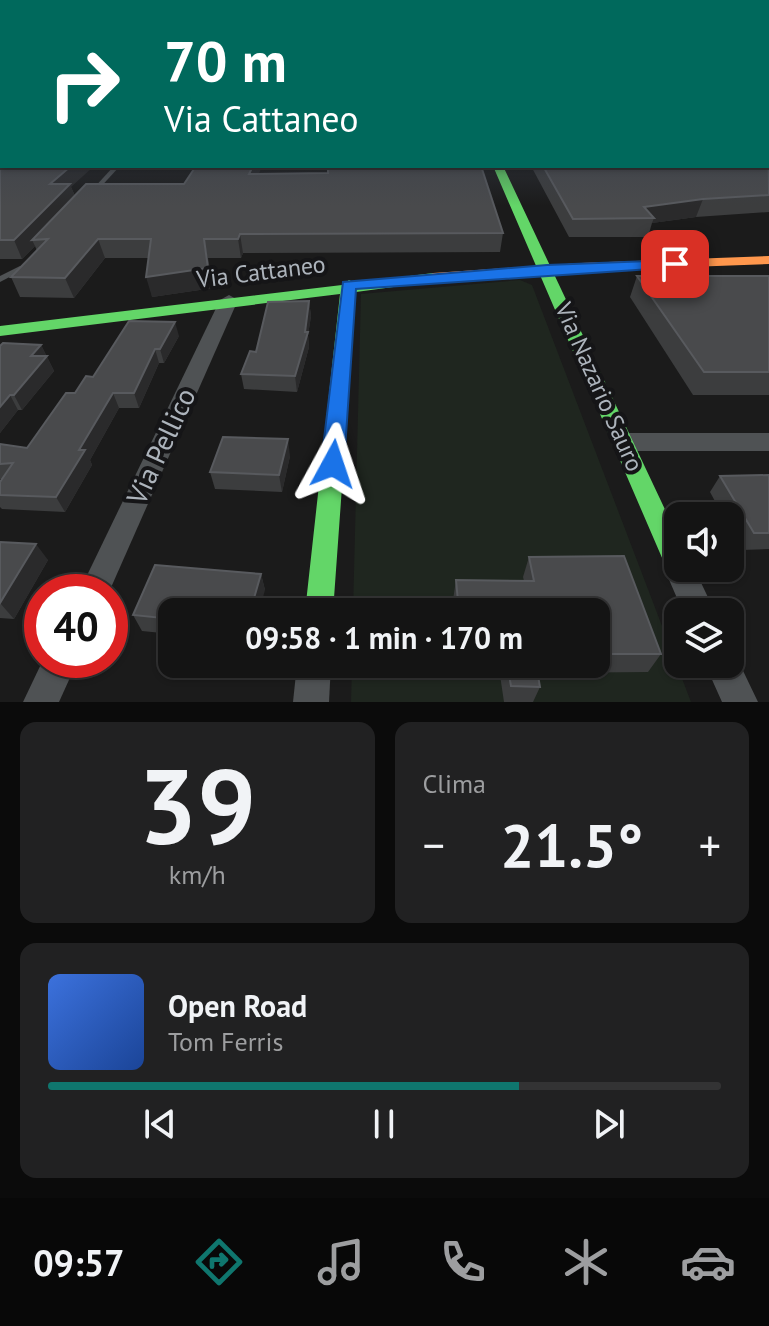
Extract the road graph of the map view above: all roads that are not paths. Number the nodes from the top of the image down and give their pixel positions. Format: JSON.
{"nodes":[{"id":1,"x":115,"y":168,"type":"edge"},
{"id":2,"x":499,"y":168,"type":"edge"},
{"id":3,"x":87,"y":198,"type":"edge"},
{"id":4,"x":769,"y":260,"type":"edge"},
{"id":5,"x":28,"y":263,"type":"edge"},
{"id":6,"x":547,"y":270,"type":"junction"},
{"id":7,"x":0,"y":279,"type":"edge"},
{"id":8,"x":349,"y":285,"type":"junction"},
{"id":9,"x":229,"y":300,"type":"junction"},
{"id":10,"x":0,"y":331,"type":"edge"},
{"id":11,"x":623,"y":442,"type":"junction"},
{"id":12,"x":769,"y":442,"type":"edge"},
{"id":13,"x":664,"y":533,"type":"edge"},
{"id":14,"x":102,"y":574,"type":"edge"},
{"id":15,"x":320,"y":598,"type":"edge"},
{"id":16,"x":52,"y":678,"type":"edge"},
{"id":17,"x":313,"y":678,"type":"edge"},
{"id":18,"x":729,"y":678,"type":"edge"},
{"id":19,"x":41,"y":702,"type":"edge"},
{"id":20,"x":311,"y":702,"type":"edge"},
{"id":21,"x":740,"y":702,"type":"edge"}],
"edges":[{"from":1,"to":3,"type":"lane"},
{"from":2,"to":6,"type":"street","name":"Via Nazario Sauro"},
{"from":4,"to":6,"type":"street","name":"Via Cattaneo"},
{"from":5,"to":7,"type":"lane"},
{"from":6,"to":8,"type":"street","name":"Via Cattaneo"},
{"from":6,"to":11,"type":"street","name":"Via Nazario Sauro"},
{"from":8,"to":9,"type":"street","name":"Via Cattaneo"},
{"from":8,"to":15,"type":"street"},
{"from":9,"to":10,"type":"street","name":"Via Cattaneo"},
{"from":9,"to":14,"type":"street","name":"Via Pellico"},
{"from":11,"to":12,"type":"street"},
{"from":11,"to":13,"type":"street","name":"Via Nazario Sauro"},
{"from":16,"to":19,"type":"street"},
{"from":17,"to":20,"type":"street"},
{"from":18,"to":21,"type":"street"}]}
